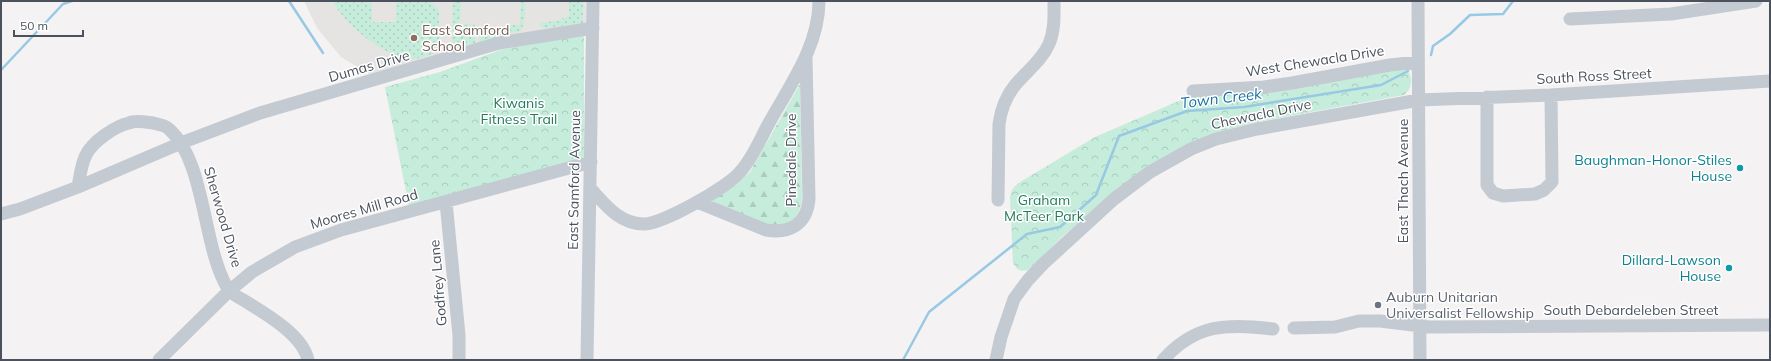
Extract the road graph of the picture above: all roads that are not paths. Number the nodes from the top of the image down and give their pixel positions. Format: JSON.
{"nodes":[{"id":1,"x":593,"y":1,"type":"edge"},
{"id":2,"x":819,"y":1,"type":"edge"},
{"id":3,"x":1054,"y":1,"type":"edge"},
{"id":4,"x":1418,"y":1,"type":"edge"},
{"id":5,"x":1756,"y":1,"type":"edge"},
{"id":6,"x":1570,"y":19,"type":"dead end"},
{"id":7,"x":593,"y":28,"type":"junction"},
{"id":8,"x":806,"y":56,"type":"junction"},
{"id":9,"x":1418,"y":62,"type":"junction"},
{"id":10,"x":1770,"y":82,"type":"edge"},
{"id":11,"x":1193,"y":91,"type":"dead end"},
{"id":12,"x":1551,"y":94,"type":"junction"},
{"id":13,"x":1487,"y":97,"type":"junction"},
{"id":14,"x":1419,"y":100,"type":"junction"},
{"id":15,"x":181,"y":143,"type":"junction"},
{"id":16,"x":591,"y":162,"type":"junction"},
{"id":17,"x":78,"y":187,"type":"junction"},
{"id":18,"x":590,"y":188,"type":"junction"},
{"id":19,"x":998,"y":200,"type":"dead end"},
{"id":20,"x":446,"y":202,"type":"junction"},
{"id":21,"x":697,"y":202,"type":"junction"},
{"id":22,"x":1,"y":214,"type":"edge"},
{"id":23,"x":229,"y":291,"type":"junction"},
{"id":24,"x":1770,"y":325,"type":"edge"},
{"id":25,"x":1419,"y":326,"type":"junction"},
{"id":26,"x":1294,"y":328,"type":"dead end"},
{"id":27,"x":1273,"y":329,"type":"dead end"},
{"id":28,"x":159,"y":360,"type":"edge"},
{"id":29,"x":308,"y":360,"type":"edge"},
{"id":30,"x":459,"y":360,"type":"edge"},
{"id":31,"x":587,"y":360,"type":"edge"},
{"id":32,"x":996,"y":360,"type":"edge"},
{"id":33,"x":1163,"y":360,"type":"edge"},
{"id":34,"x":1420,"y":360,"type":"edge"}],
"edges":[{"from":1,"to":7,"type":"street","name":"East Samford Avenue"},
{"from":2,"to":8,"type":"street","name":"Pinedale Drive"},
{"from":3,"to":19,"type":"street"},
{"from":4,"to":9,"type":"street","name":"East Thach Avenue"},
{"from":5,"to":6,"type":"street"},
{"from":7,"to":15,"type":"street","name":"Dumas Drive"},
{"from":7,"to":16,"type":"street","name":"East Samford Avenue"},
{"from":8,"to":21,"type":"street","name":"Pinedale Drive"},
{"from":8,"to":21,"type":"street","name":"Pinedale Drive"},
{"from":9,"to":11,"type":"street","name":"West Chewacla Drive"},
{"from":9,"to":14,"type":"street","name":"East Thach Avenue"},
{"from":10,"to":12,"type":"street","name":"South Ross Street"},
{"from":12,"to":13,"type":"street","name":"South Ross Street"},
{"from":12,"to":13,"type":"street"},
{"from":13,"to":14,"type":"street","name":"South Ross Street"},
{"from":14,"to":25,"type":"street","name":"East Thach Avenue"},
{"from":14,"to":32,"type":"street","name":"Chewacla Drive"},
{"from":15,"to":17,"type":"street","name":"Dumas Drive"},
{"from":15,"to":17,"type":"street"},
{"from":15,"to":23,"type":"street","name":"Sherwood Drive"},
{"from":16,"to":18,"type":"street","name":"East Samford Avenue"},
{"from":16,"to":20,"type":"street","name":"Moores Mill Road"},
{"from":17,"to":22,"type":"street","name":"Dumas Drive"},
{"from":18,"to":21,"type":"street","name":"Pinedale Drive"},
{"from":18,"to":31,"type":"street","name":"East Samford Avenue"},
{"from":20,"to":23,"type":"street","name":"Moores Mill Road"},
{"from":20,"to":30,"type":"street","name":"Godfrey Lane"},
{"from":23,"to":28,"type":"street","name":"Moores Mill Road"},
{"from":23,"to":29,"type":"street"},
{"from":24,"to":25,"type":"street","name":"South Debardeleben Street"},
{"from":25,"to":26,"type":"street","name":"South Debardeleben Street"},
{"from":25,"to":34,"type":"street","name":"East Thach Avenue"},
{"from":27,"to":33,"type":"street"}]}
